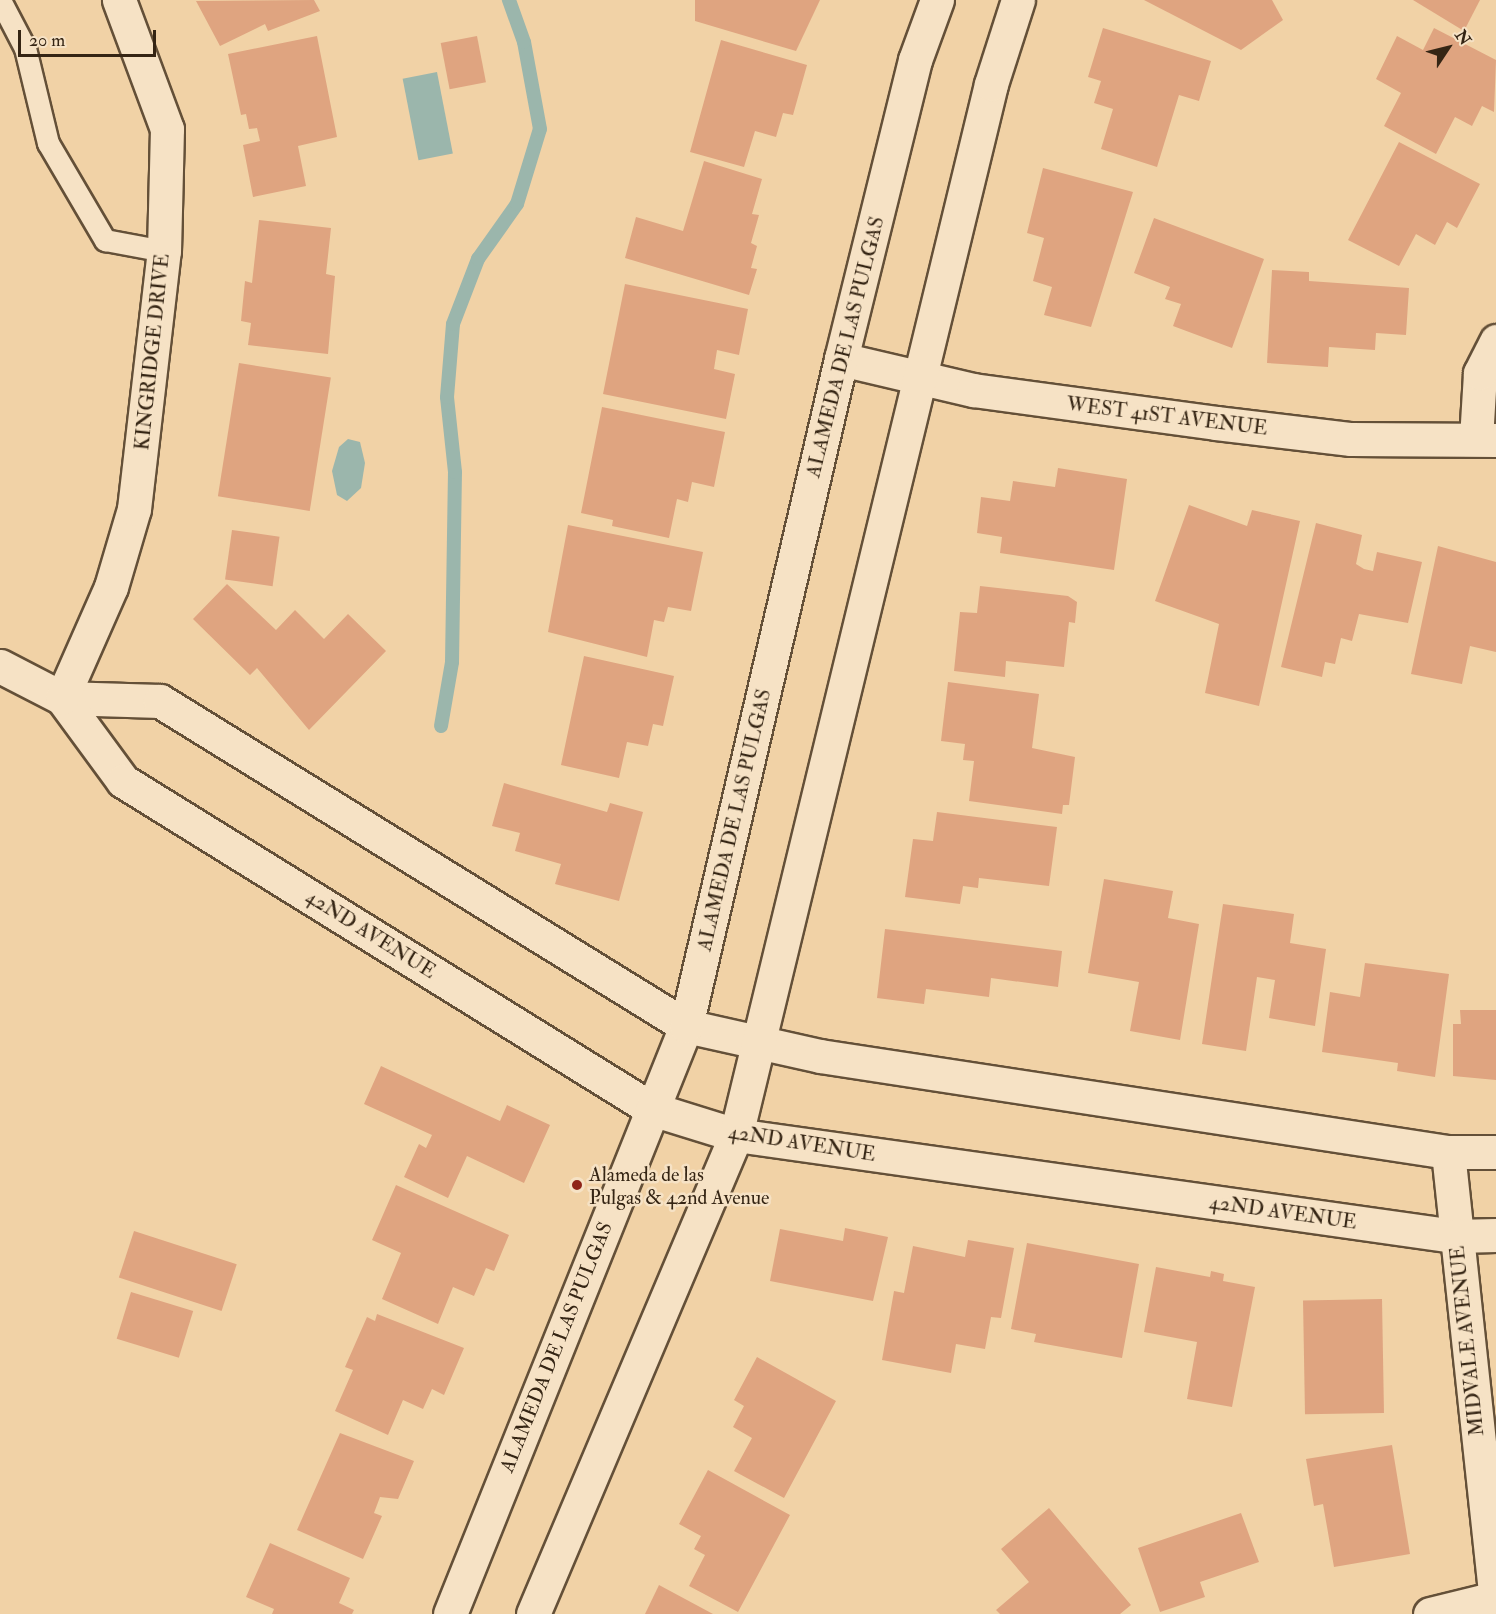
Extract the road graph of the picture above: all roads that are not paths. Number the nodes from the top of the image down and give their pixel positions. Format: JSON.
{"nodes":[{"id":1,"x":0,"y":0,"type":"edge"},
{"id":2,"x":119,"y":0,"type":"edge"},
{"id":3,"x":937,"y":0,"type":"edge"},
{"id":4,"x":1018,"y":0,"type":"edge"},
{"id":5,"x":164,"y":252,"type":"junction"},
{"id":6,"x":1496,"y":341,"type":"edge"},
{"id":7,"x":841,"y":359,"type":"junction"},
{"id":8,"x":922,"y":380,"type":"junction"},
{"id":9,"x":1486,"y":439,"type":"edge"},
{"id":10,"x":0,"y":666,"type":"edge"},
{"id":11,"x":62,"y":698,"type":"junction"},
{"id":12,"x":686,"y":1026,"type":"junction"},
{"id":13,"x":761,"y":1046,"type":"junction"},
{"id":14,"x":652,"y":1109,"type":"junction"},
{"id":15,"x":735,"y":1135,"type":"junction"},
{"id":16,"x":1448,"y":1152,"type":"junction"},
{"id":17,"x":1496,"y":1152,"type":"edge"},
{"id":18,"x":1496,"y":1234,"type":"edge"},
{"id":19,"x":1455,"y":1236,"type":"junction"},
{"id":20,"x":1496,"y":1599,"type":"edge"},
{"id":21,"x":450,"y":1614,"type":"edge"},
{"id":22,"x":533,"y":1614,"type":"edge"},
{"id":23,"x":1430,"y":1614,"type":"edge"}],
"edges":[{"from":1,"to":5,"type":"lane"},
{"from":2,"to":5,"type":"street","name":"KINGRIDGE DRIVE"},
{"from":3,"to":7,"type":"street","name":"ALAMEDA DE LAS PULGAS"},
{"from":4,"to":8,"type":"street"},
{"from":5,"to":11,"type":"street","name":"KINGRIDGE DRIVE"},
{"from":6,"to":9,"type":"street"},
{"from":7,"to":8,"type":"street","name":"WEST 41ST AVENUE"},
{"from":7,"to":12,"type":"street","name":"ALAMEDA DE LAS PULGAS"},
{"from":8,"to":9,"type":"street","name":"WEST 41ST AVENUE"},
{"from":8,"to":13,"type":"street"},
{"from":10,"to":11,"type":"street","name":"42ND AVENUE"},
{"from":11,"to":12,"type":"street","name":"42ND AVENUE"},
{"from":11,"to":14,"type":"street","name":"42ND AVENUE"},
{"from":12,"to":13,"type":"street","name":"42ND AVENUE"},
{"from":12,"to":14,"type":"street","name":"ALAMEDA DE LAS PULGAS"},
{"from":13,"to":15,"type":"street"},
{"from":13,"to":16,"type":"street","name":"42ND AVENUE"},
{"from":14,"to":15,"type":"street","name":"42ND AVENUE"},
{"from":14,"to":21,"type":"street","name":"ALAMEDA DE LAS PULGAS"},
{"from":15,"to":19,"type":"street","name":"42ND AVENUE"},
{"from":15,"to":22,"type":"street"},
{"from":16,"to":17,"type":"street","name":"42ND AVENUE"},
{"from":16,"to":19,"type":"street","name":"MIDVALE AVENUE"},
{"from":18,"to":19,"type":"street","name":"42ND AVENUE"},
{"from":19,"to":20,"type":"street","name":"MIDVALE AVENUE"},
{"from":20,"to":23,"type":"street"}]}
